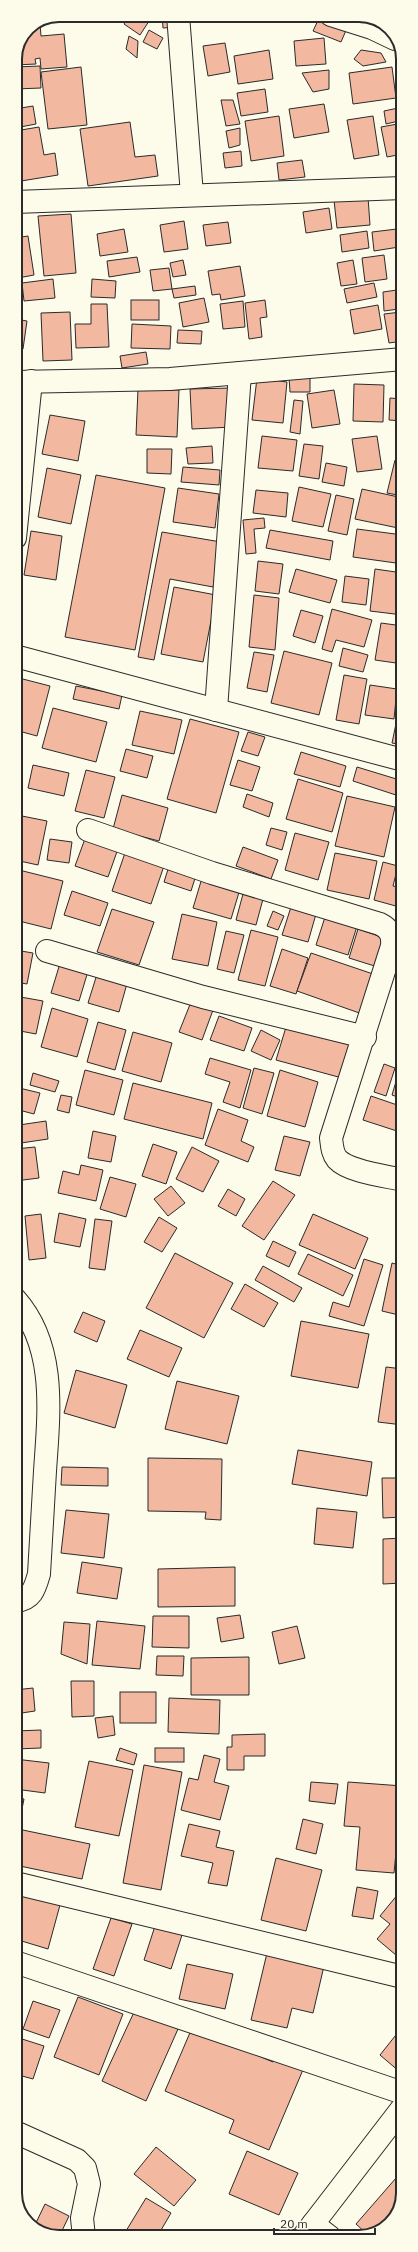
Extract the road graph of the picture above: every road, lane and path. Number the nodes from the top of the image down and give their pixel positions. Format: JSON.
{"nodes":[{"id":1,"x":179,"y":22,"type":"edge"},
{"id":2,"x":353,"y":22,"type":"edge"},
{"id":3,"x":386,"y":35,"type":"edge"},
{"id":4,"x":396,"y":188,"type":"edge"},
{"id":5,"x":192,"y":195,"type":"junction"},
{"id":6,"x":22,"y":202,"type":"edge"},
{"id":7,"x":396,"y":360,"type":"edge"},
{"id":8,"x":240,"y":373,"type":"junction"},
{"id":9,"x":23,"y":381,"type":"edge"},
{"id":10,"x":22,"y":401,"type":"edge"},
{"id":11,"x":22,"y":658,"type":"edge"},
{"id":12,"x":216,"y":710,"type":"junction"},
{"id":13,"x":396,"y":758,"type":"edge"},
{"id":14,"x":88,"y":830,"type":"dead end"},
{"id":15,"x":47,"y":951,"type":"dead end"},
{"id":16,"x":365,"y":1037,"type":"junction"},
{"id":17,"x":396,"y":1178,"type":"edge"},
{"id":18,"x":22,"y":1307,"type":"edge"},
{"id":19,"x":22,"y":1601,"type":"edge"},
{"id":20,"x":22,"y":1885,"type":"edge"},
{"id":21,"x":22,"y":1964,"type":"edge"},
{"id":22,"x":396,"y":1975,"type":"edge"},
{"id":23,"x":396,"y":2091,"type":"edge"},
{"id":24,"x":396,"y":2116,"type":"edge"},
{"id":25,"x":22,"y":2135,"type":"edge"},
{"id":26,"x":83,"y":2230,"type":"edge"},
{"id":27,"x":308,"y":2230,"type":"edge"}],
"edges":[{"from":1,"to":5,"type":"street"},
{"from":2,"to":3,"type":"street"},
{"from":4,"to":5,"type":"street"},
{"from":5,"to":6,"type":"street"},
{"from":7,"to":8,"type":"street"},
{"from":8,"to":9,"type":"street"},
{"from":8,"to":12,"type":"street"},
{"from":9,"to":10,"type":"street"},
{"from":11,"to":12,"type":"street"},
{"from":12,"to":13,"type":"street"},
{"from":14,"to":16,"type":"street"},
{"from":15,"to":16,"type":"street"},
{"from":16,"to":17,"type":"street"},
{"from":18,"to":19,"type":"street"},
{"from":20,"to":22,"type":"street"},
{"from":21,"to":23,"type":"street"},
{"from":24,"to":27,"type":"street"},
{"from":25,"to":26,"type":"street"}]}
